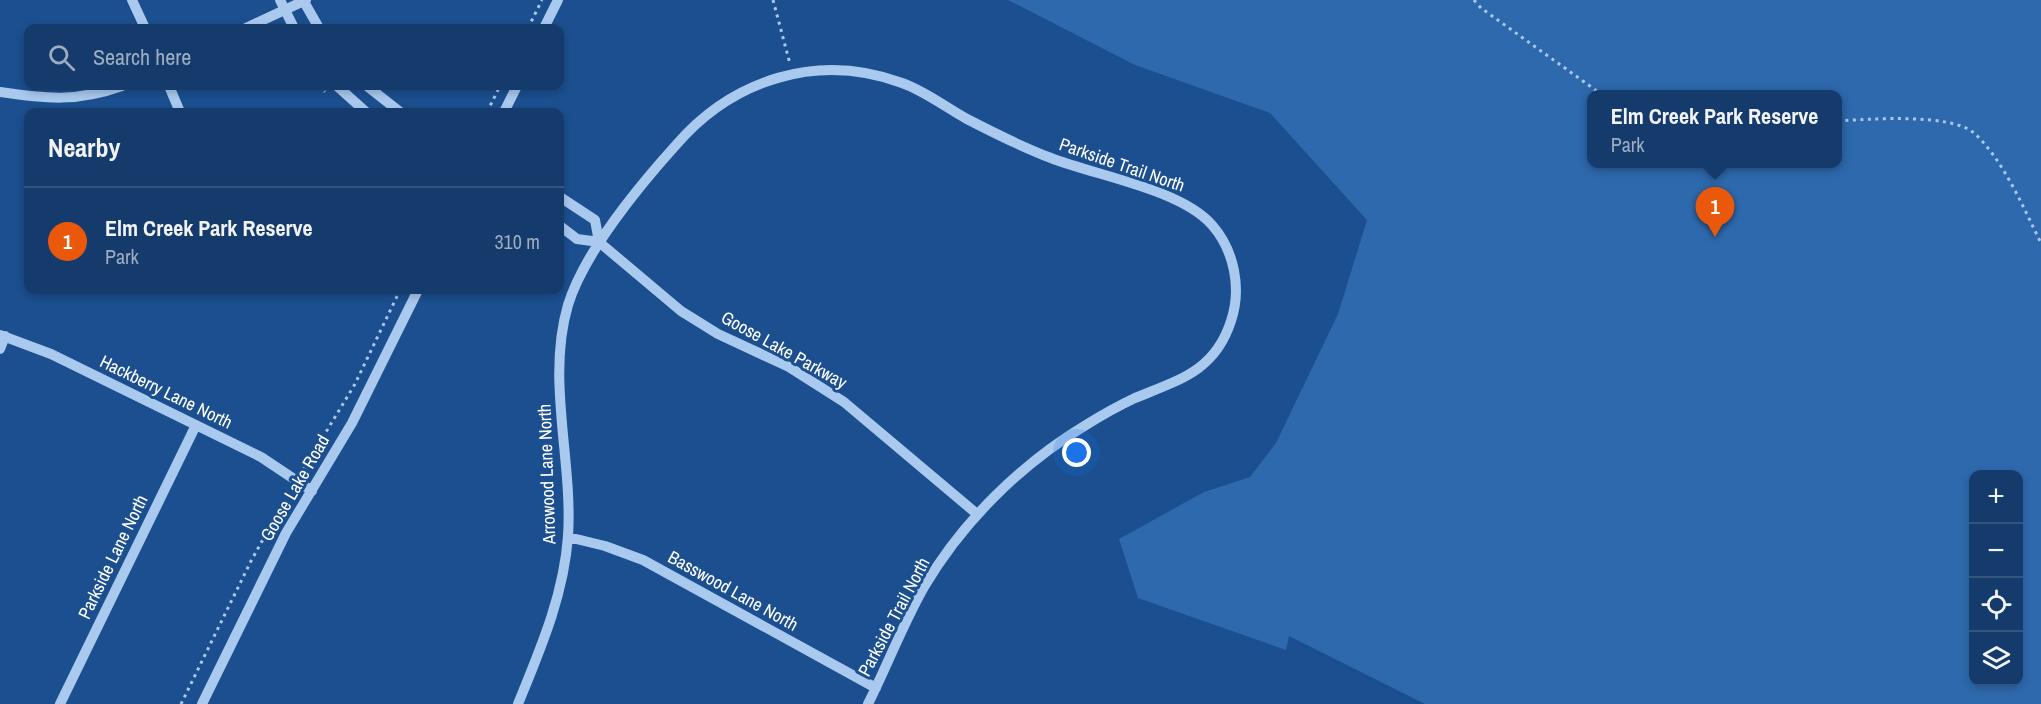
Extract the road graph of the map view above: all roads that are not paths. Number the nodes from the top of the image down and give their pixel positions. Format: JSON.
{"nodes":[{"id":1,"x":132,"y":0,"type":"edge"},
{"id":2,"x":280,"y":0,"type":"edge"},
{"id":3,"x":304,"y":0,"type":"edge"},
{"id":4,"x":558,"y":0,"type":"edge"},
{"id":5,"x":284,"y":11,"type":"junction"},
{"id":6,"x":143,"y":24,"type":"edge"},
{"id":7,"x":255,"y":24,"type":"edge"},
{"id":8,"x":292,"y":24,"type":"edge"},
{"id":9,"x":317,"y":24,"type":"edge"},
{"id":10,"x":546,"y":24,"type":"edge"},
{"id":11,"x":107,"y":90,"type":"edge"},
{"id":12,"x":171,"y":90,"type":"edge"},
{"id":13,"x":341,"y":90,"type":"edge"},
{"id":14,"x":372,"y":90,"type":"edge"},
{"id":15,"x":515,"y":90,"type":"edge"},
{"id":16,"x":0,"y":92,"type":"edge"},
{"id":17,"x":178,"y":108,"type":"edge"},
{"id":18,"x":362,"y":108,"type":"edge"},
{"id":19,"x":395,"y":108,"type":"edge"},
{"id":20,"x":506,"y":108,"type":"edge"},
{"id":21,"x":564,"y":200,"type":"edge"},
{"id":22,"x":564,"y":229,"type":"edge"},
{"id":23,"x":599,"y":242,"type":"junction"},
{"id":24,"x":416,"y":294,"type":"edge"},
{"id":25,"x":3,"y":336,"type":"edge"},
{"id":26,"x":0,"y":349,"type":"edge"},
{"id":27,"x":196,"y":425,"type":"junction"},
{"id":28,"x":312,"y":491,"type":"junction"},
{"id":29,"x":977,"y":514,"type":"junction"},
{"id":30,"x":568,"y":537,"type":"junction"},
{"id":31,"x":876,"y":688,"type":"junction"},
{"id":32,"x":60,"y":704,"type":"edge"},
{"id":33,"x":202,"y":704,"type":"edge"},
{"id":34,"x":518,"y":704,"type":"edge"},
{"id":35,"x":868,"y":704,"type":"edge"}],
"edges":[{"from":1,"to":6,"type":"street"},
{"from":2,"to":5,"type":"street"},
{"from":3,"to":5,"type":"street"},
{"from":3,"to":9,"type":"street"},
{"from":4,"to":10,"type":"street"},
{"from":5,"to":7,"type":"street"},
{"from":5,"to":8,"type":"street"},
{"from":11,"to":16,"type":"street"},
{"from":12,"to":17,"type":"street"},
{"from":13,"to":18,"type":"street"},
{"from":14,"to":19,"type":"street"},
{"from":15,"to":20,"type":"street"},
{"from":21,"to":23,"type":"street","name":"Goose Lake Parkway"},
{"from":22,"to":23,"type":"street","name":"Goose Lake Parkway"},
{"from":23,"to":29,"type":"street","name":"Goose Lake Parkway"},
{"from":23,"to":29,"type":"street","name":"Parkside Trail North"},
{"from":23,"to":30,"type":"street","name":"Arrowood Lane North"},
{"from":24,"to":28,"type":"street","name":"Goose Lake Road"},
{"from":25,"to":26,"type":"street"},
{"from":25,"to":27,"type":"street","name":"Hackberry Lane North"},
{"from":27,"to":28,"type":"street","name":"Hackberry Lane North"},
{"from":27,"to":32,"type":"street","name":"Parkside Lane North"},
{"from":28,"to":33,"type":"street","name":"Goose Lake Road"},
{"from":29,"to":31,"type":"street","name":"Parkside Trail North"},
{"from":30,"to":31,"type":"street","name":"Basswood Lane North"},
{"from":30,"to":34,"type":"street","name":"Arrowood Lane North"},
{"from":31,"to":35,"type":"street","name":"Parkside Trail North"}]}
